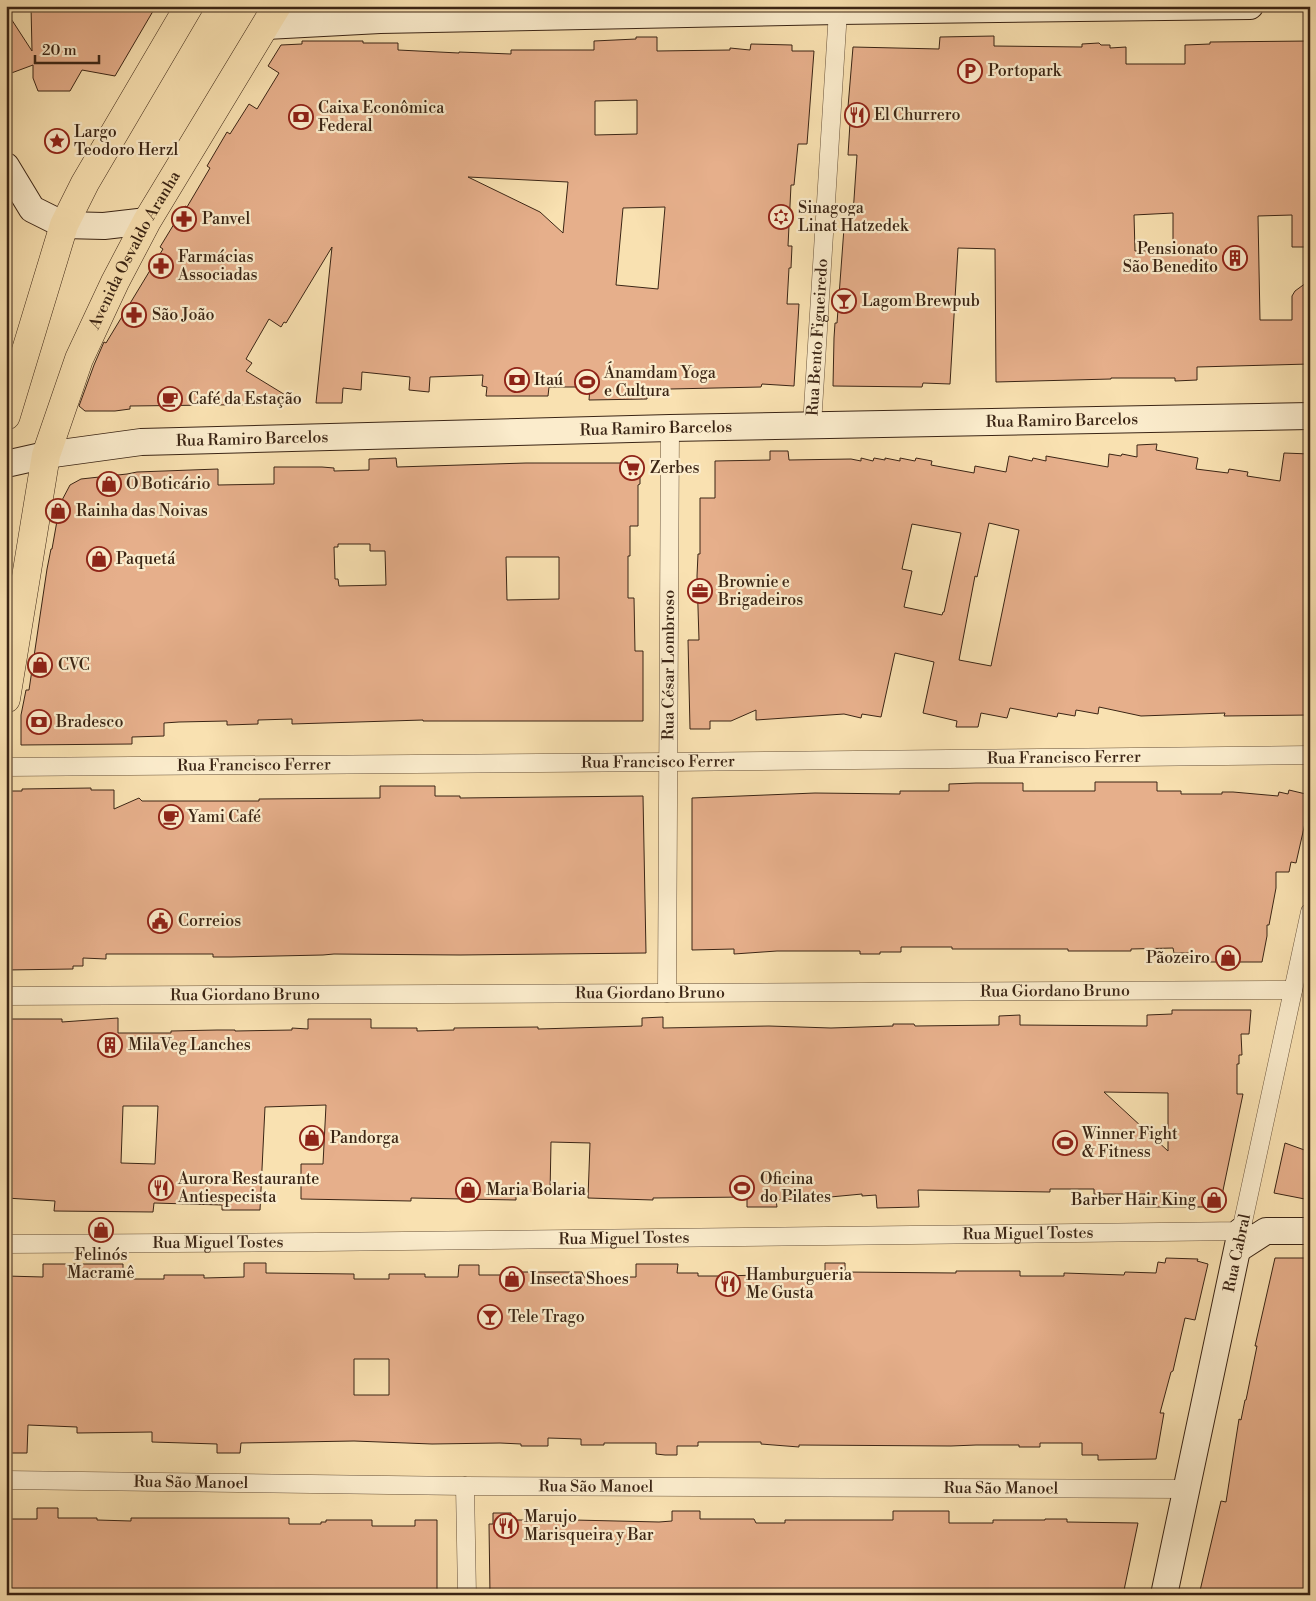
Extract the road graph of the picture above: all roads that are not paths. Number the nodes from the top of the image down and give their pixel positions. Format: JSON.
{"nodes":[{"id":1,"x":189,"y":6,"type":"edge"},
{"id":2,"x":1250,"y":6,"type":"edge"},
{"id":3,"x":838,"y":11,"type":"junction"},
{"id":4,"x":271,"y":16,"type":"edge"},
{"id":5,"x":6,"y":166,"type":"edge"},
{"id":6,"x":148,"y":222,"type":"junction"},
{"id":7,"x":64,"y":225,"type":"junction"},
{"id":8,"x":6,"y":416,"type":"edge"},
{"id":9,"x":1310,"y":416,"type":"edge"},
{"id":10,"x":812,"y":425,"type":"junction"},
{"id":11,"x":670,"y":428,"type":"junction"},
{"id":12,"x":46,"y":454,"type":"junction"},
{"id":13,"x":6,"y":464,"type":"edge"},
{"id":14,"x":6,"y":699,"type":"edge"},
{"id":15,"x":1310,"y":754,"type":"edge"},
{"id":16,"x":668,"y":762,"type":"junction"},
{"id":17,"x":6,"y":767,"type":"edge"},
{"id":18,"x":1310,"y":912,"type":"edge"},
{"id":19,"x":1292,"y":990,"type":"junction"},
{"id":20,"x":667,"y":993,"type":"junction"},
{"id":21,"x":6,"y":996,"type":"edge"},
{"id":22,"x":1247,"y":1231,"type":"junction"},
{"id":23,"x":1310,"y":1231,"type":"edge"},
{"id":24,"x":6,"y":1244,"type":"edge"},
{"id":25,"x":6,"y":1480,"type":"edge"},
{"id":26,"x":466,"y":1486,"type":"junction"},
{"id":27,"x":1186,"y":1489,"type":"junction"},
{"id":28,"x":468,"y":1595,"type":"edge"},
{"id":29,"x":1164,"y":1595,"type":"edge"}],
"edges":[{"from":1,"to":7,"type":"main road"},
{"from":2,"to":3,"type":"street"},
{"from":3,"to":4,"type":"street"},
{"from":3,"to":10,"type":"street","name":"Rua Bento Figueiredo"},
{"from":4,"to":6,"type":"main road","name":"Avenida Osvaldo Aranha"},
{"from":5,"to":7,"type":"street"},
{"from":6,"to":7,"type":"street"},
{"from":6,"to":12,"type":"main road","name":"Avenida Osvaldo Aranha"},
{"from":7,"to":8,"type":"main road"},
{"from":9,"to":10,"type":"street","name":"Rua Ramiro Barcelos"},
{"from":10,"to":11,"type":"street","name":"Rua Ramiro Barcelos"},
{"from":11,"to":12,"type":"street","name":"Rua Ramiro Barcelos"},
{"from":11,"to":16,"type":"street","name":"Rua César Lombroso"},
{"from":12,"to":13,"type":"street","name":"Rua Ramiro Barcelos"},
{"from":12,"to":14,"type":"main road","name":"Avenida Osvaldo Aranha"},
{"from":15,"to":16,"type":"street","name":"Rua Francisco Ferrer"},
{"from":16,"to":17,"type":"street","name":"Rua Francisco Ferrer"},
{"from":16,"to":20,"type":"street","name":"Rua César Lombroso"},
{"from":18,"to":19,"type":"street","name":"Rua Cabral"},
{"from":19,"to":20,"type":"street","name":"Rua Giordano Bruno"},
{"from":19,"to":22,"type":"street","name":"Rua Cabral"},
{"from":20,"to":21,"type":"street","name":"Rua Giordano Bruno"},
{"from":22,"to":23,"type":"street","name":"Rua Miguel Tostes"},
{"from":22,"to":24,"type":"street","name":"Rua Miguel Tostes"},
{"from":22,"to":27,"type":"street","name":"Rua Cabral"},
{"from":25,"to":26,"type":"street","name":"Rua São Manoel"},
{"from":26,"to":27,"type":"street","name":"Rua São Manoel"},
{"from":26,"to":28,"type":"street"},
{"from":27,"to":29,"type":"street","name":"Rua Cabral"}]}
